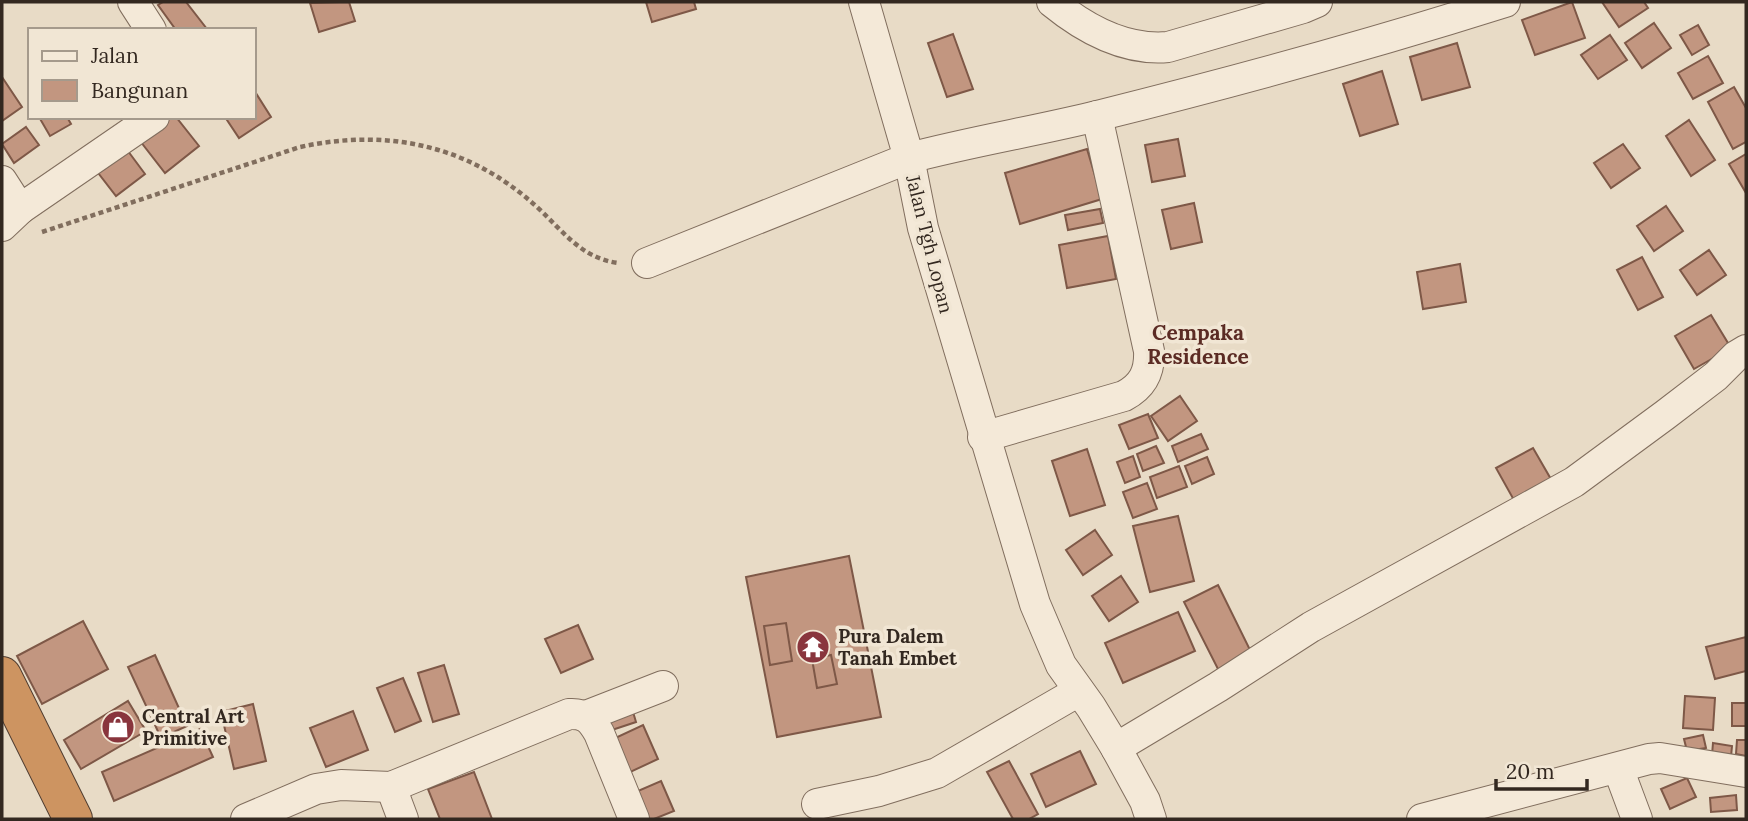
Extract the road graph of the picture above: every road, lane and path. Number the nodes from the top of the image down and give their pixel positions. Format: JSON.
{"nodes":[{"id":1,"x":133,"y":2,"type":"edge"},
{"id":2,"x":864,"y":2,"type":"edge"},
{"id":3,"x":1052,"y":2,"type":"edge"},
{"id":4,"x":1317,"y":2,"type":"edge"},
{"id":5,"x":1505,"y":2,"type":"edge"},
{"id":6,"x":150,"y":28,"type":"edge"},
{"id":7,"x":1097,"y":116,"type":"junction"},
{"id":8,"x":151,"y":119,"type":"edge"},
{"id":9,"x":909,"y":158,"type":"junction"},
{"id":10,"x":2,"y":181,"type":"edge"},
{"id":11,"x":11,"y":218,"type":"edge"},
{"id":12,"x":41,"y":233,"type":"dead end"},
{"id":13,"x":647,"y":263,"type":"joint"},
{"id":14,"x":1746,"y":350,"type":"edge"},
{"id":15,"x":983,"y":436,"type":"junction"},
{"id":16,"x":2,"y":676,"type":"edge"},
{"id":17,"x":663,"y":686,"type":"dead end"},
{"id":18,"x":1079,"y":691,"type":"junction"},
{"id":19,"x":586,"y":716,"type":"junction"},
{"id":20,"x":1116,"y":748,"type":"junction"},
{"id":21,"x":1618,"y":768,"type":"junction"},
{"id":22,"x":1746,"y":772,"type":"edge"},
{"id":23,"x":391,"y":787,"type":"junction"},
{"id":24,"x":817,"y":804,"type":"dead end"},
{"id":25,"x":73,"y":819,"type":"edge"},
{"id":26,"x":246,"y":819,"type":"edge"},
{"id":27,"x":403,"y":819,"type":"edge"},
{"id":28,"x":634,"y":819,"type":"edge"},
{"id":29,"x":1151,"y":819,"type":"edge"},
{"id":30,"x":1422,"y":819,"type":"edge"},
{"id":31,"x":1637,"y":819,"type":"edge"}],
"edges":[{"from":1,"to":6,"type":"street"},
{"from":2,"to":9,"type":"street"},
{"from":3,"to":4,"type":"street"},
{"from":5,"to":7,"type":"street","name":"Jalan Tgh Lopan"},
{"from":7,"to":9,"type":"street","name":"Jalan Tgh Lopan"},
{"from":7,"to":15,"type":"street"},
{"from":8,"to":11,"type":"street"},
{"from":9,"to":13,"type":"street"},
{"from":9,"to":15,"type":"street","name":"Jalan Tgh Lopan"},
{"from":10,"to":11,"type":"street"},
{"from":12,"to":13,"type":"path"},
{"from":14,"to":20,"type":"street"},
{"from":15,"to":18,"type":"street","name":"Jalan Tgh Lopan"},
{"from":16,"to":25,"type":"highway"},
{"from":17,"to":19,"type":"street"},
{"from":18,"to":20,"type":"street","name":"Jalan Tgh Lopan"},
{"from":18,"to":24,"type":"street"},
{"from":19,"to":23,"type":"street"},
{"from":19,"to":28,"type":"street"},
{"from":20,"to":29,"type":"street","name":"Jalan Tgh Lopan"},
{"from":21,"to":22,"type":"street"},
{"from":21,"to":30,"type":"street"},
{"from":21,"to":31,"type":"street"},
{"from":23,"to":26,"type":"street"},
{"from":23,"to":27,"type":"street"}]}
